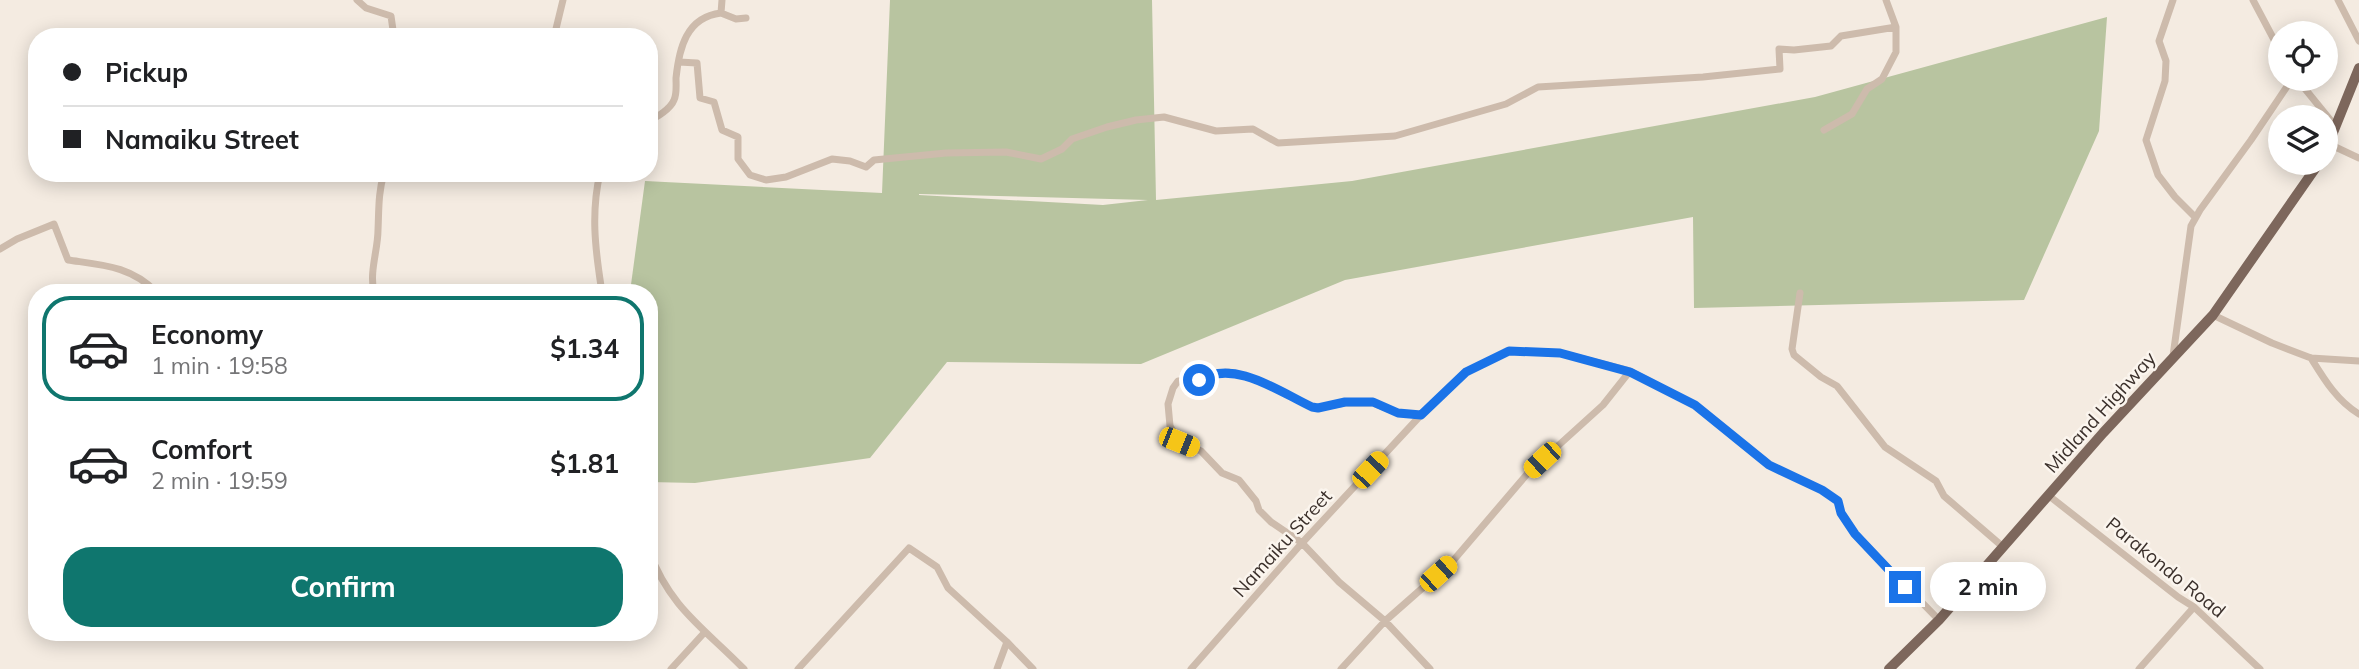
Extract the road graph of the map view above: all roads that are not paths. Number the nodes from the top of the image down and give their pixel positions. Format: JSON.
{"nodes":[{"id":1,"x":357,"y":0,"type":"edge"},
{"id":2,"x":563,"y":0,"type":"edge"},
{"id":3,"x":722,"y":0,"type":"edge"},
{"id":4,"x":1886,"y":0,"type":"edge"},
{"id":5,"x":2173,"y":0,"type":"edge"},
{"id":6,"x":2253,"y":0,"type":"edge"},
{"id":7,"x":2337,"y":0,"type":"edge"},
{"id":8,"x":721,"y":13,"type":"junction"},
{"id":9,"x":746,"y":18,"type":"dead end"},
{"id":10,"x":1896,"y":27,"type":"junction"},
{"id":11,"x":393,"y":28,"type":"edge"},
{"id":12,"x":556,"y":28,"type":"edge"},
{"id":13,"x":2268,"y":28,"type":"edge"},
{"id":14,"x":2359,"y":41,"type":"edge"},
{"id":15,"x":679,"y":62,"type":"junction"},
{"id":16,"x":2359,"y":68,"type":"edge"},
{"id":17,"x":2286,"y":91,"type":"edge"},
{"id":18,"x":2305,"y":91,"type":"edge"},
{"id":19,"x":2317,"y":105,"type":"edge"},
{"id":20,"x":658,"y":116,"type":"edge"},
{"id":21,"x":2338,"y":122,"type":"edge"},
{"id":22,"x":1824,"y":130,"type":"dead end"},
{"id":23,"x":2338,"y":151,"type":"edge"},
{"id":24,"x":2355,"y":156,"type":"edge"},
{"id":25,"x":2359,"y":164,"type":"edge"},
{"id":26,"x":2311,"y":175,"type":"edge"},
{"id":27,"x":381,"y":182,"type":"edge"},
{"id":28,"x":598,"y":182,"type":"edge"},
{"id":29,"x":2195,"y":217,"type":"junction"},
{"id":30,"x":0,"y":249,"type":"edge"},
{"id":31,"x":148,"y":284,"type":"edge"},
{"id":32,"x":372,"y":284,"type":"edge"},
{"id":33,"x":601,"y":284,"type":"edge"},
{"id":34,"x":1800,"y":293,"type":"dead end"},
{"id":35,"x":2213,"y":315,"type":"junction"},
{"id":36,"x":2173,"y":356,"type":"junction"},
{"id":37,"x":2311,"y":358,"type":"junction"},
{"id":38,"x":2359,"y":361,"type":"edge"},
{"id":39,"x":1630,"y":372,"type":"junction"},
{"id":40,"x":2359,"y":414,"type":"edge"},
{"id":41,"x":1421,"y":415,"type":"junction"},
{"id":42,"x":2048,"y":495,"type":"junction"},
{"id":43,"x":1302,"y":543,"type":"junction"},
{"id":44,"x":2002,"y":546,"type":"junction"},
{"id":45,"x":658,"y":572,"type":"edge"},
{"id":46,"x":2194,"y":607,"type":"junction"},
{"id":47,"x":1939,"y":620,"type":"junction"},
{"id":48,"x":1385,"y":621,"type":"junction"},
{"id":49,"x":704,"y":633,"type":"junction"},
{"id":50,"x":1007,"y":642,"type":"junction"},
{"id":51,"x":671,"y":669,"type":"edge"},
{"id":52,"x":744,"y":669,"type":"edge"},
{"id":53,"x":797,"y":669,"type":"edge"},
{"id":54,"x":997,"y":669,"type":"edge"},
{"id":55,"x":1033,"y":669,"type":"edge"},
{"id":56,"x":1191,"y":669,"type":"edge"},
{"id":57,"x":1341,"y":669,"type":"edge"},
{"id":58,"x":1430,"y":669,"type":"edge"},
{"id":59,"x":1889,"y":669,"type":"edge"},
{"id":60,"x":2139,"y":669,"type":"edge"},
{"id":61,"x":2260,"y":669,"type":"edge"}],
"edges":[{"from":1,"to":11,"type":"street"},
{"from":2,"to":12,"type":"street"},
{"from":3,"to":8,"type":"street"},
{"from":4,"to":10,"type":"street"},
{"from":5,"to":29,"type":"street"},
{"from":6,"to":13,"type":"street"},
{"from":7,"to":14,"type":"street"},
{"from":8,"to":9,"type":"street"},
{"from":8,"to":15,"type":"street"},
{"from":10,"to":15,"type":"street"},
{"from":10,"to":22,"type":"street"},
{"from":15,"to":20,"type":"street"},
{"from":16,"to":21,"type":"main road"},
{"from":17,"to":29,"type":"street"},
{"from":18,"to":19,"type":"street"},
{"from":23,"to":24,"type":"street"},
{"from":24,"to":25,"type":"street"},
{"from":26,"to":35,"type":"main road","name":"Midland Highway"},
{"from":27,"to":32,"type":"street"},
{"from":28,"to":33,"type":"street"},
{"from":29,"to":36,"type":"street"},
{"from":30,"to":31,"type":"street"},
{"from":34,"to":44,"type":"street"},
{"from":35,"to":36,"type":"main road","name":"Midland Highway"},
{"from":35,"to":37,"type":"street"},
{"from":36,"to":42,"type":"main road","name":"Midland Highway"},
{"from":37,"to":38,"type":"street"},
{"from":37,"to":40,"type":"street"},
{"from":39,"to":41,"type":"street","name":"Namaiku Street"},
{"from":39,"to":47,"type":"street","name":"Namaiku Street"},
{"from":39,"to":48,"type":"street"},
{"from":41,"to":43,"type":"street","name":"Namaiku Street"},
{"from":41,"to":43,"type":"street"},
{"from":42,"to":44,"type":"main road","name":"Midland Highway"},
{"from":42,"to":46,"type":"street","name":"Parakondo Road"},
{"from":43,"to":48,"type":"street"},
{"from":43,"to":56,"type":"street","name":"Namaiku Street"},
{"from":44,"to":47,"type":"main road","name":"Midland Highway"},
{"from":45,"to":49,"type":"street"},
{"from":46,"to":60,"type":"street"},
{"from":46,"to":61,"type":"street","name":"Parakondo Road"},
{"from":47,"to":59,"type":"main road","name":"Midland Highway"},
{"from":48,"to":57,"type":"street"},
{"from":48,"to":58,"type":"street"},
{"from":49,"to":51,"type":"street"},
{"from":49,"to":52,"type":"street"},
{"from":50,"to":53,"type":"street"},
{"from":50,"to":54,"type":"street"},
{"from":50,"to":55,"type":"street"}]}
